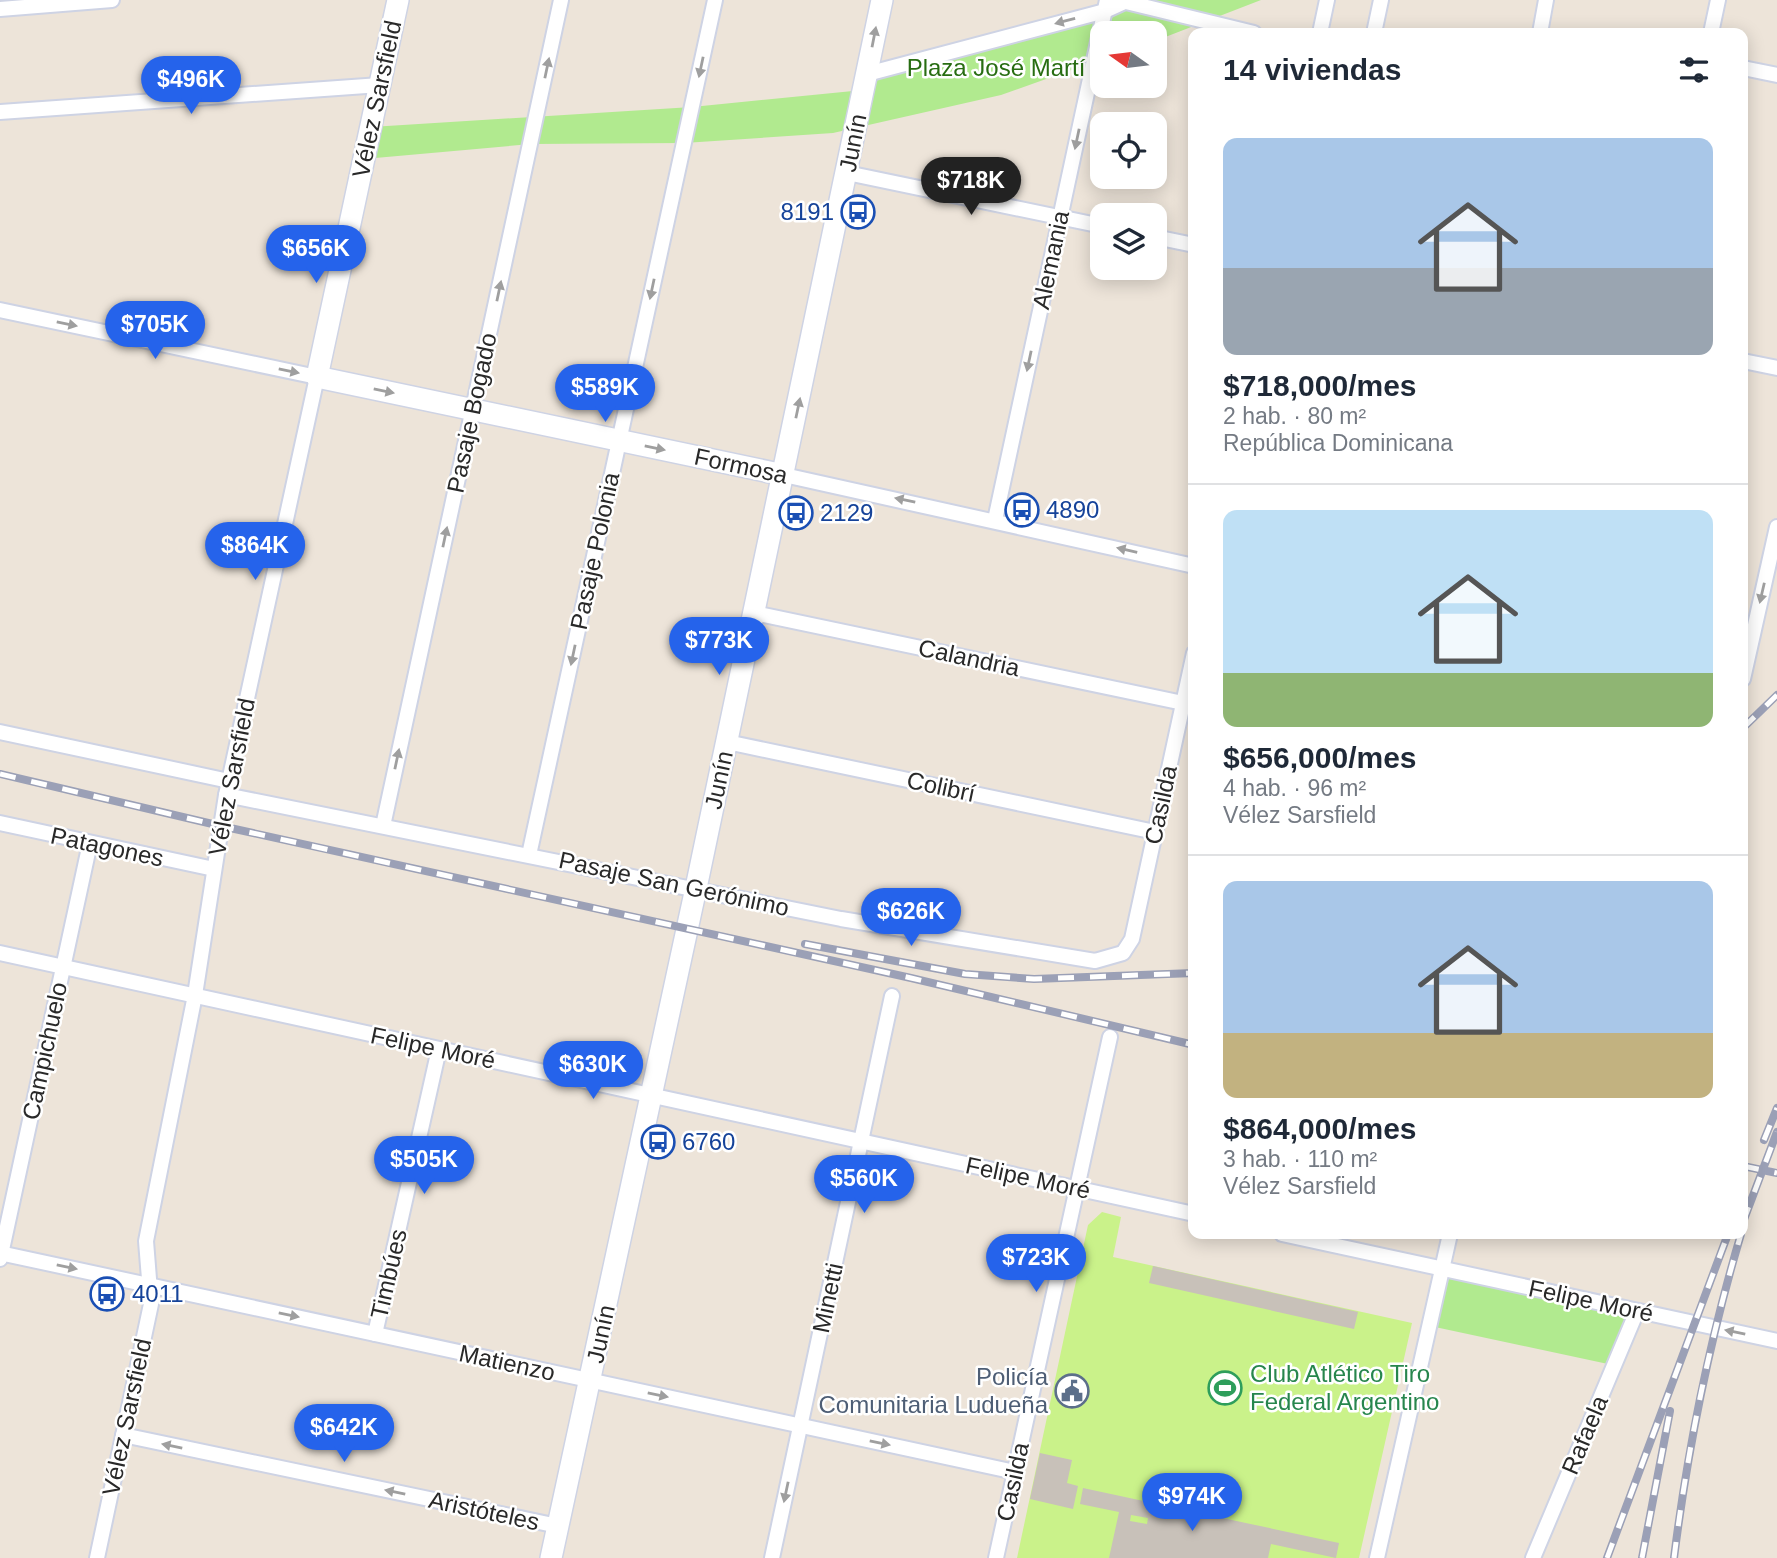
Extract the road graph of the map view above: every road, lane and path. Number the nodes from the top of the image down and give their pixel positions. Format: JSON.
{"nodes":[{"id":1,"x":112,"y":0,"type":"edge"},
{"id":2,"x":398,"y":0,"type":"edge"},
{"id":3,"x":561,"y":0,"type":"edge"},
{"id":4,"x":715,"y":0,"type":"edge"},
{"id":5,"x":882,"y":0,"type":"edge"},
{"id":6,"x":1327,"y":0,"type":"edge"},
{"id":7,"x":1381,"y":0,"type":"edge"},
{"id":8,"x":1546,"y":0,"type":"edge"},
{"id":9,"x":1718,"y":0,"type":"edge"},
{"id":10,"x":1128,"y":1,"type":"edge"},
{"id":11,"x":1106,"y":5,"type":"edge"},
{"id":12,"x":0,"y":9,"type":"edge"},
{"id":13,"x":1234,"y":28,"type":"edge"},
{"id":14,"x":1321,"y":28,"type":"edge"},
{"id":15,"x":1375,"y":28,"type":"edge"},
{"id":16,"x":1541,"y":28,"type":"edge"},
{"id":17,"x":1712,"y":28,"type":"edge"},
{"id":18,"x":1748,"y":69,"type":"edge"},
{"id":19,"x":867,"y":74,"type":"junction"},
{"id":20,"x":1777,"y":75,"type":"edge"},
{"id":21,"x":380,"y":85,"type":"junction"},
{"id":22,"x":0,"y":112,"type":"edge"},
{"id":23,"x":847,"y":173,"type":"junction"},
{"id":24,"x":1060,"y":217,"type":"junction"},
{"id":25,"x":1090,"y":223,"type":"edge"},
{"id":26,"x":1167,"y":239,"type":"edge"},
{"id":27,"x":1188,"y":244,"type":"edge"},
{"id":28,"x":0,"y":310,"type":"edge"},
{"id":29,"x":1748,"y":361,"type":"edge"},
{"id":30,"x":1777,"y":368,"type":"edge"},
{"id":31,"x":317,"y":377,"type":"junction"},
{"id":32,"x":473,"y":409,"type":"junction"},
{"id":33,"x":620,"y":440,"type":"junction"},
{"id":34,"x":784,"y":475,"type":"junction"},
{"id":35,"x":995,"y":520,"type":"junction"},
{"id":36,"x":1777,"y":527,"type":"edge"},
{"id":37,"x":1188,"y":565,"type":"edge"},
{"id":38,"x":754,"y":613,"type":"junction"},
{"id":39,"x":1748,"y":657,"type":"edge"},
{"id":40,"x":1188,"y":680,"type":"edge"},
{"id":41,"x":1183,"y":703,"type":"junction"},
{"id":42,"x":0,"y":732,"type":"edge"},
{"id":43,"x":727,"y":742,"type":"junction"},
{"id":44,"x":228,"y":788,"type":"junction"},
{"id":45,"x":0,"y":823,"type":"edge"},
{"id":46,"x":383,"y":826,"type":"junction"},
{"id":47,"x":1155,"y":832,"type":"junction"},
{"id":48,"x":90,"y":843,"type":"junction"},
{"id":49,"x":529,"y":855,"type":"junction"},
{"id":50,"x":214,"y":869,"type":"junction"},
{"id":51,"x":696,"y":888,"type":"junction"},
{"id":52,"x":0,"y":953,"type":"edge"},
{"id":53,"x":1123,"y":953,"type":"joint"},
{"id":54,"x":63,"y":967,"type":"junction"},
{"id":55,"x":195,"y":995,"type":"junction"},
{"id":56,"x":892,"y":996,"type":"dead end"},
{"id":57,"x":1110,"y":1037,"type":"dead end"},
{"id":58,"x":439,"y":1049,"type":"junction"},
{"id":59,"x":650,"y":1095,"type":"junction"},
{"id":60,"x":861,"y":1142,"type":"junction"},
{"id":61,"x":1076,"y":1189,"type":"junction"},
{"id":62,"x":1188,"y":1213,"type":"edge"},
{"id":63,"x":1305,"y":1239,"type":"edge"},
{"id":64,"x":1449,"y":1239,"type":"edge"},
{"id":65,"x":0,"y":1255,"type":"edge"},
{"id":66,"x":1442,"y":1269,"type":"junction"},
{"id":67,"x":150,"y":1284,"type":"junction"},
{"id":68,"x":1637,"y":1311,"type":"junction"},
{"id":69,"x":375,"y":1334,"type":"junction"},
{"id":70,"x":1777,"y":1341,"type":"edge"},
{"id":71,"x":591,"y":1381,"type":"junction"},
{"id":72,"x":800,"y":1426,"type":"junction"},
{"id":73,"x":123,"y":1435,"type":"junction"},
{"id":74,"x":1015,"y":1472,"type":"junction"},
{"id":75,"x":558,"y":1526,"type":"junction"},
{"id":76,"x":97,"y":1558,"type":"edge"},
{"id":77,"x":551,"y":1558,"type":"edge"},
{"id":78,"x":772,"y":1558,"type":"edge"},
{"id":79,"x":996,"y":1558,"type":"edge"},
{"id":80,"x":1377,"y":1558,"type":"edge"},
{"id":81,"x":1532,"y":1558,"type":"edge"}],
"edges":[{"from":1,"to":12,"type":"street"},
{"from":2,"to":21,"type":"main road","name":"Vélez Sarsfield"},
{"from":32,"to":3,"type":"street","name":"Pasaje Bogado","one_way":true},
{"from":4,"to":33,"type":"street","name":"Pasaje Polonia","one_way":true},
{"from":19,"to":5,"type":"main road","name":"Junín","one_way":true},
{"from":6,"to":14,"type":"street"},
{"from":7,"to":15,"type":"street"},
{"from":8,"to":16,"type":"street"},
{"from":9,"to":17,"type":"street"},
{"from":10,"to":11,"type":"street"},
{"from":10,"to":13,"type":"street"},
{"from":11,"to":19,"type":"street","one_way":true},
{"from":11,"to":24,"type":"street","name":"Alemania","one_way":true},
{"from":18,"to":20,"type":"street"},
{"from":19,"to":23,"type":"main road","name":"Junín"},
{"from":21,"to":22,"type":"street"},
{"from":21,"to":31,"type":"main road","name":"Vélez Sarsfield"},
{"from":23,"to":24,"type":"street"},
{"from":34,"to":23,"type":"main road","name":"Junín","one_way":true},
{"from":24,"to":25,"type":"street"},
{"from":24,"to":35,"type":"street","name":"Alemania","one_way":true},
{"from":26,"to":27,"type":"street"},
{"from":28,"to":31,"type":"street","name":"Formosa","one_way":true},
{"from":29,"to":30,"type":"street"},
{"from":31,"to":32,"type":"main road","name":"Formosa","one_way":true},
{"from":31,"to":44,"type":"street","name":"Vélez Sarsfield"},
{"from":32,"to":33,"type":"main road","name":"Formosa"},
{"from":46,"to":32,"type":"street","name":"Pasaje Bogado","one_way":true},
{"from":33,"to":34,"type":"main road","name":"Formosa","one_way":true},
{"from":33,"to":49,"type":"street","name":"Pasaje Polonia","one_way":true},
{"from":35,"to":34,"type":"street","name":"Formosa","one_way":true},
{"from":34,"to":38,"type":"main road","name":"Junín"},
{"from":37,"to":35,"type":"street","name":"Formosa","one_way":true},
{"from":36,"to":39,"type":"street","one_way":true},
{"from":38,"to":41,"type":"street","name":"Calandria"},
{"from":38,"to":43,"type":"main road","name":"Junín"},
{"from":40,"to":41,"type":"street","name":"Casilda"},
{"from":41,"to":47,"type":"street","name":"Casilda"},
{"from":42,"to":44,"type":"street","name":"Pasaje San Gerónimo"},
{"from":43,"to":47,"type":"street","name":"Colibrí"},
{"from":43,"to":51,"type":"main road","name":"Junín"},
{"from":44,"to":46,"type":"street","name":"Pasaje San Gerónimo"},
{"from":44,"to":50,"type":"street","name":"Vélez Sarsfield"},
{"from":45,"to":48,"type":"street","name":"Patagones"},
{"from":46,"to":49,"type":"street","name":"Pasaje San Gerónimo"},
{"from":47,"to":53,"type":"street","name":"Casilda"},
{"from":48,"to":50,"type":"street","name":"Patagones"},
{"from":48,"to":54,"type":"street","name":"Campichuelo"},
{"from":49,"to":51,"type":"street","name":"Pasaje San Gerónimo"},
{"from":50,"to":55,"type":"street","name":"Vélez Sarsfield"},
{"from":51,"to":53,"type":"street","name":"Pasaje San Gerónimo"},
{"from":51,"to":59,"type":"main road","name":"Junín"},
{"from":52,"to":54,"type":"street","name":"Felipe Moré"},
{"from":54,"to":55,"type":"street","name":"Felipe Moré"},
{"from":54,"to":65,"type":"street","name":"Campichuelo"},
{"from":55,"to":58,"type":"street","name":"Felipe Moré"},
{"from":55,"to":67,"type":"street","name":"Vélez Sarsfield"},
{"from":56,"to":60,"type":"street","name":"Minetti"},
{"from":57,"to":61,"type":"street","name":"Casilda"},
{"from":58,"to":59,"type":"street","name":"Felipe Moré"},
{"from":58,"to":69,"type":"street","name":"Timbúes"},
{"from":59,"to":60,"type":"street","name":"Felipe Moré"},
{"from":59,"to":71,"type":"main road","name":"Junín"},
{"from":60,"to":61,"type":"street","name":"Felipe Moré"},
{"from":60,"to":72,"type":"street","name":"Minetti"},
{"from":61,"to":62,"type":"street","name":"Felipe Moré"},
{"from":61,"to":74,"type":"street","name":"Casilda"},
{"from":63,"to":66,"type":"street","name":"Felipe Moré"},
{"from":64,"to":66,"type":"street"},
{"from":65,"to":67,"type":"street","name":"Matienzo","one_way":true},
{"from":66,"to":68,"type":"street","name":"Felipe Moré"},
{"from":66,"to":80,"type":"street"},
{"from":67,"to":69,"type":"street","name":"Matienzo","one_way":true},
{"from":67,"to":73,"type":"street","name":"Vélez Sarsfield"},
{"from":70,"to":68,"type":"street","name":"Felipe Moré","one_way":true},
{"from":68,"to":81,"type":"street","name":"Rafaela"},
{"from":69,"to":71,"type":"street","name":"Matienzo"},
{"from":71,"to":72,"type":"street","name":"Matienzo","one_way":true},
{"from":71,"to":75,"type":"main road","name":"Junín"},
{"from":72,"to":74,"type":"street","name":"Matienzo","one_way":true},
{"from":72,"to":78,"type":"street","name":"Minetti","one_way":true},
{"from":75,"to":73,"type":"street","name":"Aristóteles","one_way":true},
{"from":73,"to":76,"type":"street","name":"Vélez Sarsfield"},
{"from":74,"to":79,"type":"street","name":"Casilda"},
{"from":75,"to":77,"type":"main road","name":"Junín"}]}
